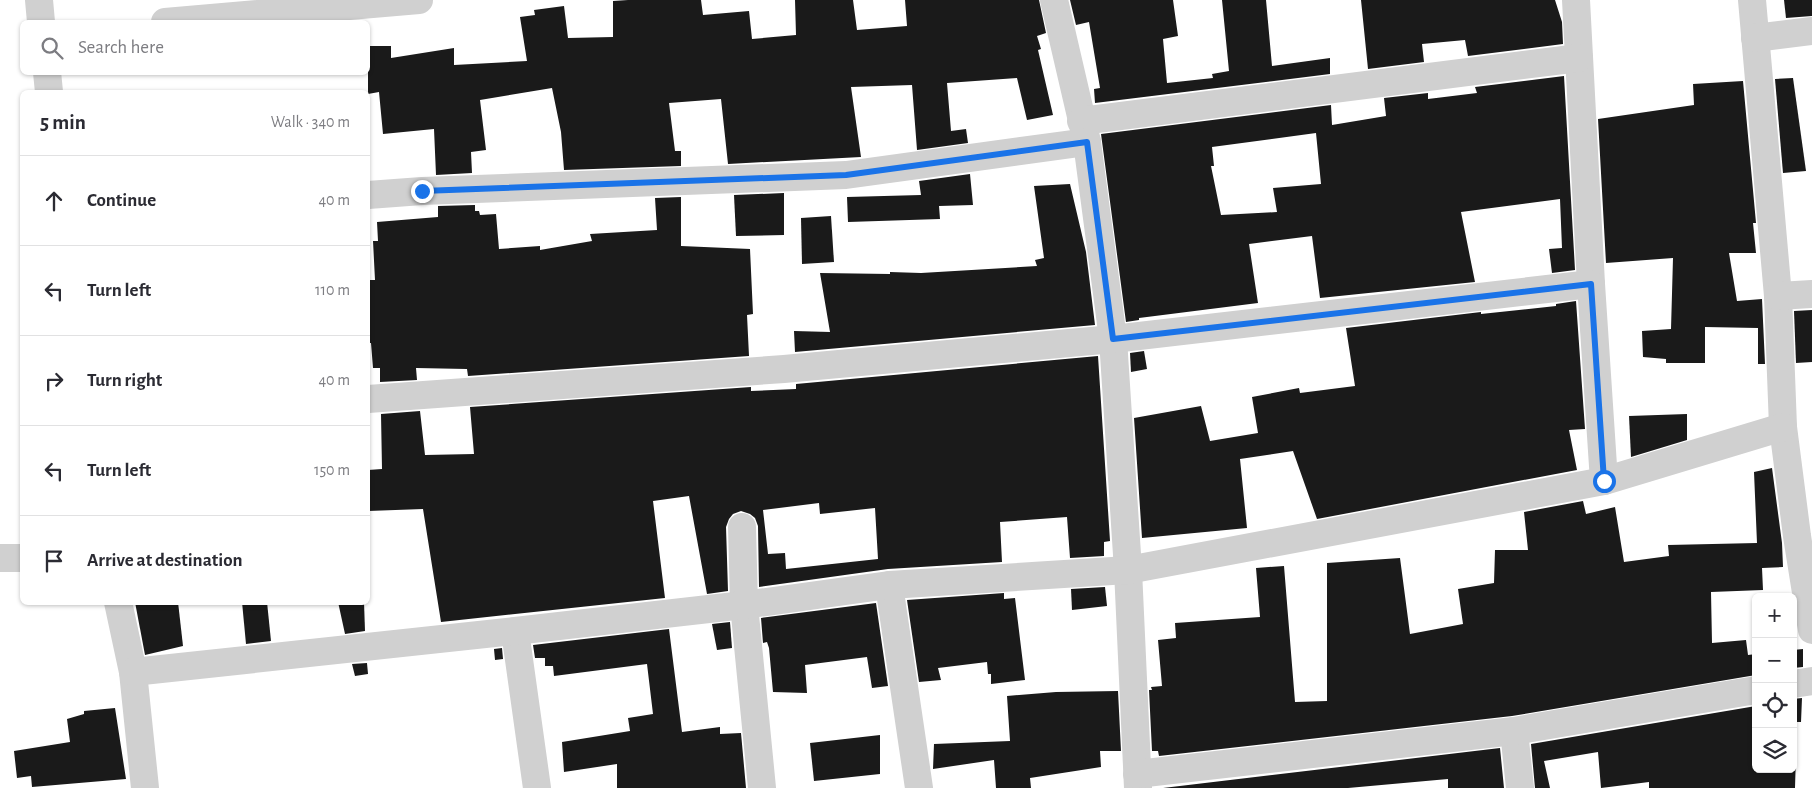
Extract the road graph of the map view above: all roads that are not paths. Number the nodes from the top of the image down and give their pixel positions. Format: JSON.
{"nodes":[{"id":1,"x":39,"y":0,"type":"edge"},
{"id":2,"x":419,"y":0,"type":"edge"},
{"id":3,"x":1054,"y":0,"type":"edge"},
{"id":4,"x":1576,"y":0,"type":"edge"},
{"id":5,"x":1752,"y":0,"type":"edge"},
{"id":6,"x":41,"y":20,"type":"edge"},
{"id":7,"x":188,"y":20,"type":"edge"},
{"id":8,"x":1812,"y":31,"type":"edge"},
{"id":9,"x":1755,"y":38,"type":"junction"},
{"id":10,"x":1579,"y":58,"type":"junction"},
{"id":11,"x":47,"y":75,"type":"edge"},
{"id":12,"x":49,"y":90,"type":"edge"},
{"id":13,"x":1084,"y":132,"type":"junction"},
{"id":14,"x":370,"y":195,"type":"edge"},
{"id":15,"x":1591,"y":284,"type":"junction"},
{"id":16,"x":1812,"y":294,"type":"edge"},
{"id":17,"x":1778,"y":296,"type":"junction"},
{"id":18,"x":1113,"y":339,"type":"junction"},
{"id":19,"x":370,"y":399,"type":"edge"},
{"id":20,"x":1783,"y":427,"type":"junction"},
{"id":21,"x":1604,"y":481,"type":"junction"},
{"id":22,"x":742,"y":527,"type":"dead end"},
{"id":23,"x":1804,"y":536,"type":"edge"},
{"id":24,"x":0,"y":558,"type":"edge"},
{"id":25,"x":20,"y":558,"type":"edge"},
{"id":26,"x":1128,"y":570,"type":"junction"},
{"id":27,"x":889,"y":585,"type":"junction"},
{"id":28,"x":119,"y":605,"type":"edge"},
{"id":29,"x":744,"y":605,"type":"junction"},
{"id":30,"x":1812,"y":630,"type":"edge"},
{"id":31,"x":515,"y":631,"type":"junction"},
{"id":32,"x":133,"y":672,"type":"junction"},
{"id":33,"x":1812,"y":681,"type":"edge"},
{"id":34,"x":1797,"y":683,"type":"edge"},
{"id":35,"x":1752,"y":691,"type":"edge"},
{"id":36,"x":1514,"y":731,"type":"junction"},
{"id":37,"x":1137,"y":781,"type":"edge"},
{"id":38,"x":145,"y":788,"type":"edge"},
{"id":39,"x":537,"y":788,"type":"edge"},
{"id":40,"x":762,"y":788,"type":"edge"},
{"id":41,"x":919,"y":788,"type":"edge"},
{"id":42,"x":1520,"y":788,"type":"edge"}],
"edges":[{"from":1,"to":6,"type":"street"},
{"from":2,"to":7,"type":"street"},
{"from":3,"to":13,"type":"street"},
{"from":4,"to":10,"type":"street"},
{"from":5,"to":9,"type":"street"},
{"from":8,"to":9,"type":"street"},
{"from":9,"to":17,"type":"street"},
{"from":10,"to":13,"type":"street"},
{"from":10,"to":15,"type":"street"},
{"from":11,"to":12,"type":"street"},
{"from":13,"to":14,"type":"street"},
{"from":13,"to":18,"type":"street"},
{"from":15,"to":18,"type":"street"},
{"from":15,"to":21,"type":"street"},
{"from":16,"to":17,"type":"street"},
{"from":17,"to":20,"type":"street"},
{"from":18,"to":19,"type":"street"},
{"from":18,"to":26,"type":"street"},
{"from":20,"to":21,"type":"street"},
{"from":20,"to":23,"type":"street"},
{"from":21,"to":26,"type":"street"},
{"from":22,"to":29,"type":"street"},
{"from":23,"to":30,"type":"street"},
{"from":24,"to":25,"type":"street"},
{"from":26,"to":27,"type":"street"},
{"from":26,"to":37,"type":"street"},
{"from":27,"to":29,"type":"street"},
{"from":27,"to":41,"type":"street"},
{"from":28,"to":32,"type":"street"},
{"from":29,"to":31,"type":"street"},
{"from":29,"to":40,"type":"street"},
{"from":31,"to":32,"type":"street"},
{"from":31,"to":39,"type":"street"},
{"from":32,"to":38,"type":"street"},
{"from":33,"to":34,"type":"street"},
{"from":35,"to":36,"type":"street"},
{"from":36,"to":37,"type":"street"},
{"from":36,"to":42,"type":"street"}]}
